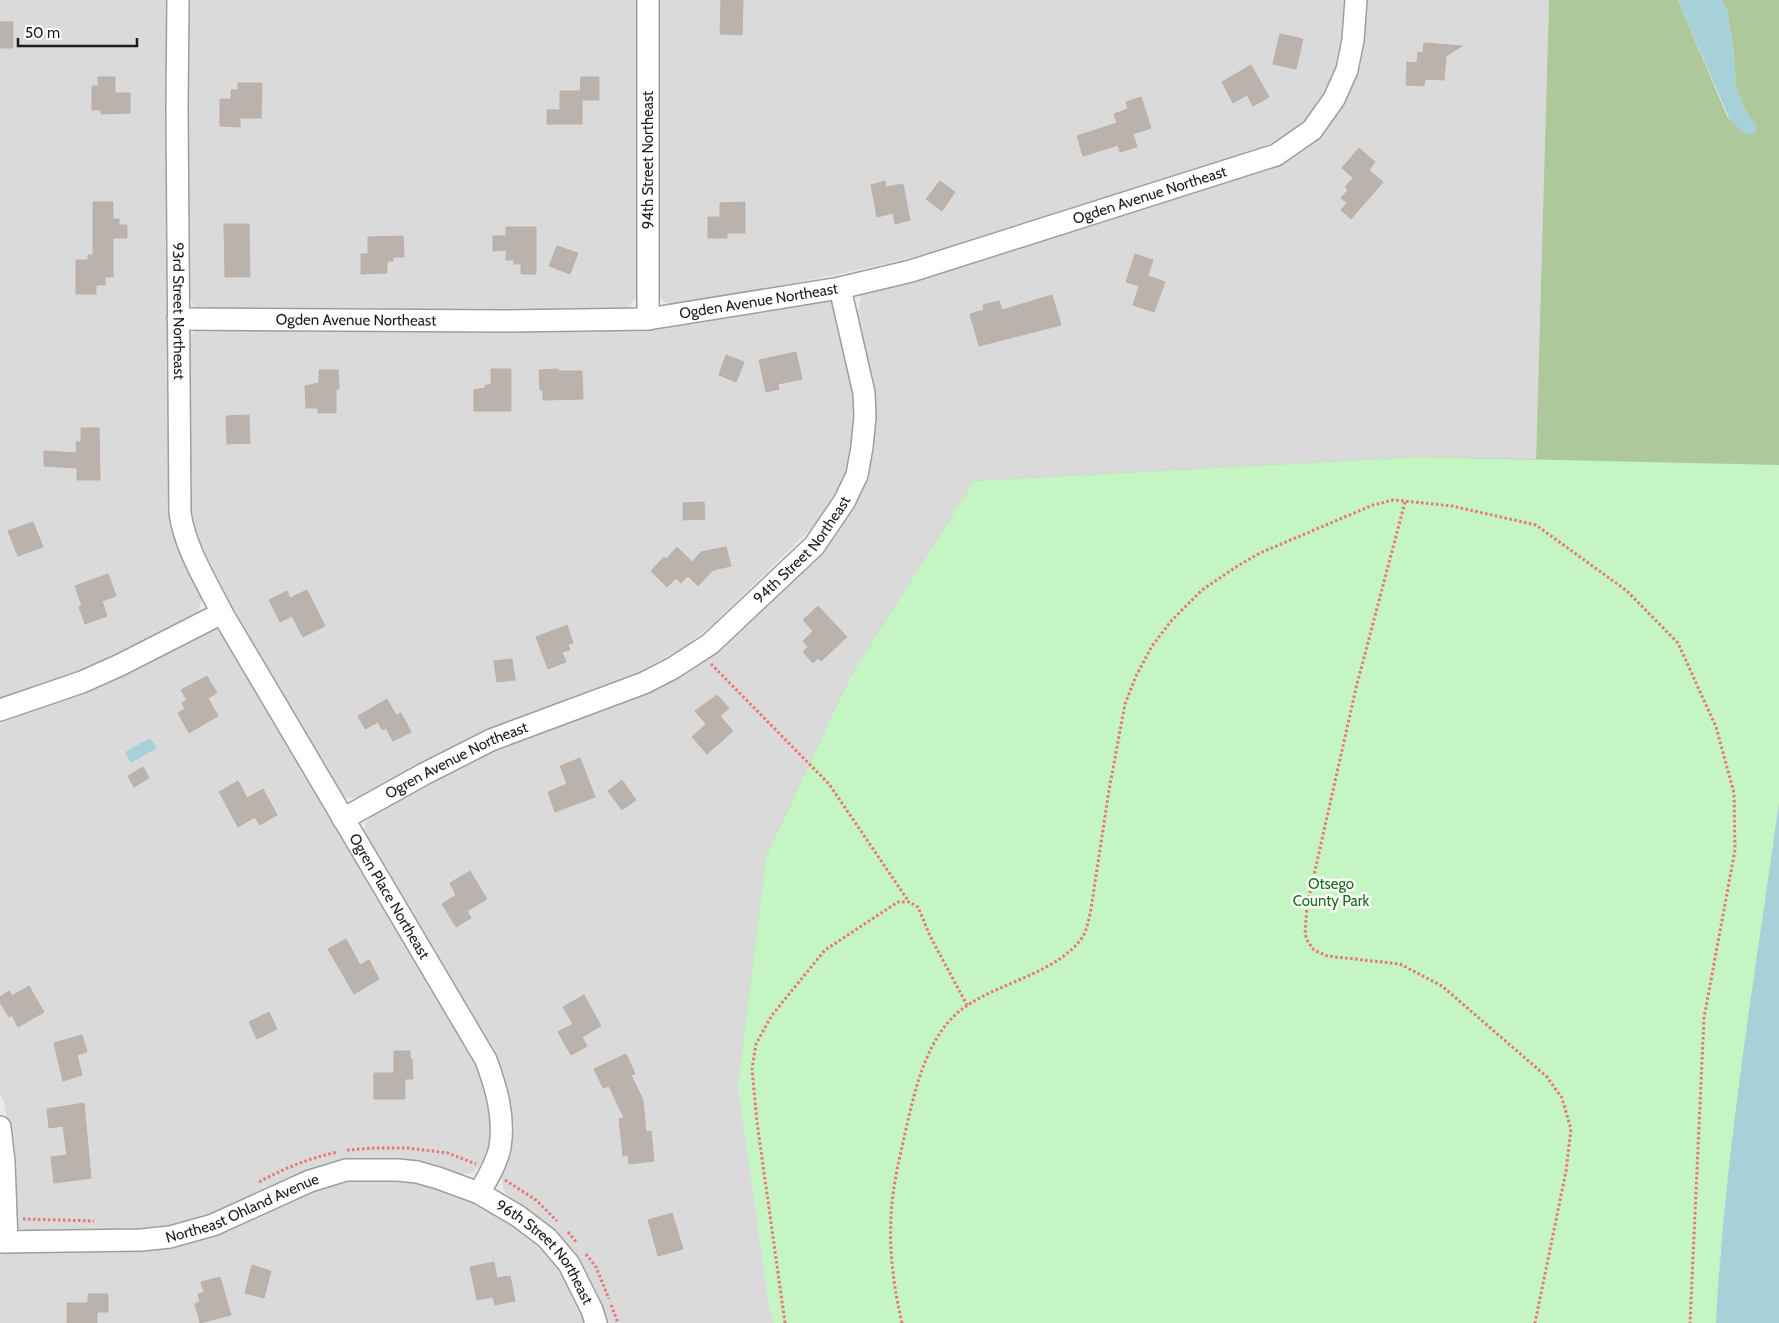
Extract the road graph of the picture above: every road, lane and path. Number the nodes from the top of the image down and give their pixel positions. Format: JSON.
{"nodes":[{"id":1,"x":178,"y":0,"type":"edge"},
{"id":2,"x":648,"y":0,"type":"edge"},
{"id":3,"x":1356,"y":0,"type":"edge"},
{"id":4,"x":840,"y":288,"type":"junction"},
{"id":5,"x":178,"y":319,"type":"junction"},
{"id":6,"x":648,"y":319,"type":"junction"},
{"id":7,"x":1404,"y":502,"type":"junction"},
{"id":8,"x":222,"y":613,"type":"junction"},
{"id":9,"x":698,"y":651,"type":"junction"},
{"id":10,"x":0,"y":710,"type":"edge"},
{"id":11,"x":572,"y":710,"type":"joint"},
{"id":12,"x":343,"y":819,"type":"junction"},
{"id":13,"x":909,"y":902,"type":"junction"},
{"id":14,"x":967,"y":1005,"type":"junction"},
{"id":15,"x":0,"y":1127,"type":"edge"},
{"id":16,"x":478,"y":1165,"type":"dead end"},
{"id":17,"x":255,"y":1184,"type":"dead end"},
{"id":18,"x":480,"y":1193,"type":"junction"},
{"id":19,"x":15,"y":1219,"type":"dead end"},
{"id":20,"x":94,"y":1221,"type":"dead end"},
{"id":21,"x":3,"y":1242,"type":"edge"},
{"id":22,"x":596,"y":1323,"type":"edge"},
{"id":23,"x":785,"y":1323,"type":"edge"},
{"id":24,"x":902,"y":1323,"type":"edge"},
{"id":25,"x":1535,"y":1323,"type":"edge"},
{"id":26,"x":1690,"y":1323,"type":"edge"}],
"edges":[{"from":1,"to":5,"type":"street","name":"93rd Street Northeast"},
{"from":2,"to":6,"type":"street","name":"94th Street Northeast"},
{"from":3,"to":4,"type":"street","name":"Ogden Avenue Northeast"},
{"from":4,"to":6,"type":"street","name":"Ogden Avenue Northeast"},
{"from":4,"to":9,"type":"street","name":"94th Street Northeast"},
{"from":5,"to":6,"type":"street","name":"Ogden Avenue Northeast"},
{"from":5,"to":8,"type":"street","name":"93rd Street Northeast"},
{"from":7,"to":14,"type":"path"},
{"from":7,"to":25,"type":"path"},
{"from":7,"to":26,"type":"path"},
{"from":8,"to":10,"type":"street"},
{"from":8,"to":12,"type":"street","name":"Ogren Place Northeast"},
{"from":9,"to":11,"type":"street","name":"94th Street Northeast"},
{"from":9,"to":13,"type":"path"},
{"from":11,"to":12,"type":"street","name":"Ogren Avenue Northeast"},
{"from":12,"to":18,"type":"street","name":"Ogren Place Northeast"},
{"from":13,"to":14,"type":"path"},
{"from":13,"to":23,"type":"path"},
{"from":14,"to":24,"type":"path"},
{"from":15,"to":21,"type":"street"},
{"from":16,"to":17,"type":"path"},
{"from":18,"to":21,"type":"street","name":"Northeast Ohland Avenue"},
{"from":18,"to":22,"type":"street","name":"96th Street Northeast"},
{"from":19,"to":20,"type":"path"}]}
